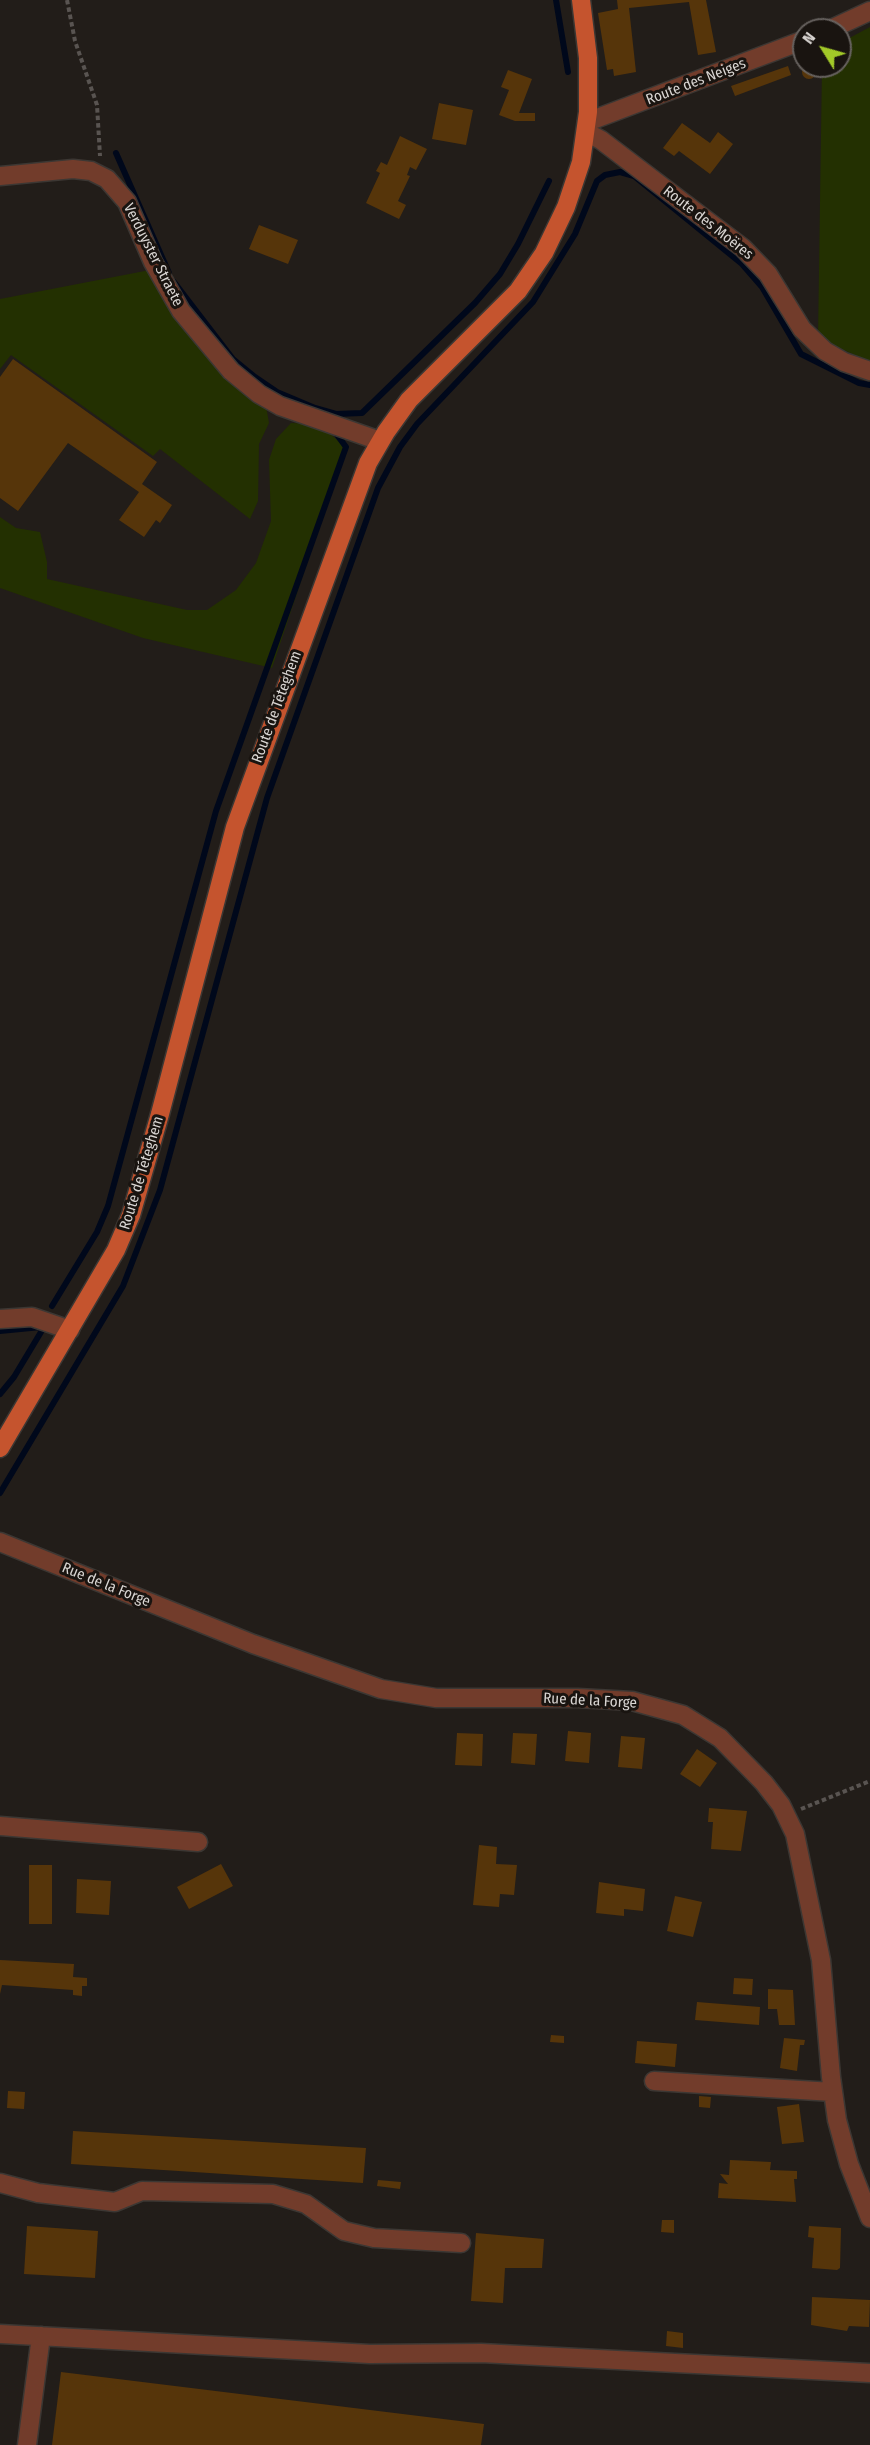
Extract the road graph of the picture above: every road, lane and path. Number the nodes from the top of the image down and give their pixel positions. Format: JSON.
{"nodes":[{"id":1,"x":67,"y":0,"type":"edge"},
{"id":2,"x":581,"y":0,"type":"edge"},
{"id":3,"x":870,"y":11,"type":"edge"},
{"id":4,"x":852,"y":19,"type":"edge"},
{"id":5,"x":792,"y":45,"type":"edge"},
{"id":6,"x":587,"y":127,"type":"junction"},
{"id":7,"x":100,"y":174,"type":"junction"},
{"id":8,"x":0,"y":176,"type":"edge"},
{"id":9,"x":870,"y":371,"type":"edge"},
{"id":10,"x":380,"y":441,"type":"junction"},
{"id":11,"x":0,"y":1319,"type":"edge"},
{"id":12,"x":70,"y":1330,"type":"junction"},
{"id":13,"x":0,"y":1448,"type":"edge"},
{"id":14,"x":0,"y":1542,"type":"edge"},
{"id":15,"x":870,"y":1781,"type":"edge"},
{"id":16,"x":787,"y":1816,"type":"junction"},
{"id":17,"x":0,"y":1826,"type":"edge"},
{"id":18,"x":198,"y":1842,"type":"dead end"},
{"id":19,"x":654,"y":2081,"type":"dead end"},
{"id":20,"x":832,"y":2092,"type":"junction"},
{"id":21,"x":0,"y":2183,"type":"edge"},
{"id":22,"x":870,"y":2218,"type":"edge"},
{"id":23,"x":461,"y":2243,"type":"dead end"},
{"id":24,"x":0,"y":2334,"type":"edge"},
{"id":25,"x":41,"y":2336,"type":"junction"},
{"id":26,"x":870,"y":2373,"type":"edge"},
{"id":27,"x":27,"y":2445,"type":"edge"}],
"edges":[{"from":1,"to":7,"type":"path"},
{"from":2,"to":6,"type":"main road","name":"Route de Téteghem"},
{"from":3,"to":4,"type":"street"},
{"from":5,"to":6,"type":"street","name":"Route des Neiges"},
{"from":6,"to":9,"type":"street","name":"Route des Moëres"},
{"from":6,"to":10,"type":"main road","name":"Route de Téteghem"},
{"from":7,"to":8,"type":"street"},
{"from":7,"to":10,"type":"street","name":"Verduyster Straete"},
{"from":10,"to":12,"type":"main road","name":"Route de Téteghem"},
{"from":11,"to":12,"type":"street"},
{"from":12,"to":13,"type":"main road","name":"Route de Téteghem"},
{"from":14,"to":16,"type":"street","name":"Rue de la Forge"},
{"from":15,"to":16,"type":"path"},
{"from":16,"to":20,"type":"street","name":"Rue de la Forge"},
{"from":17,"to":18,"type":"street"},
{"from":19,"to":20,"type":"street"},
{"from":20,"to":22,"type":"street","name":"Rue de la Forge"},
{"from":21,"to":23,"type":"street"},
{"from":24,"to":25,"type":"street"},
{"from":25,"to":26,"type":"street"},
{"from":25,"to":27,"type":"street"}]}
